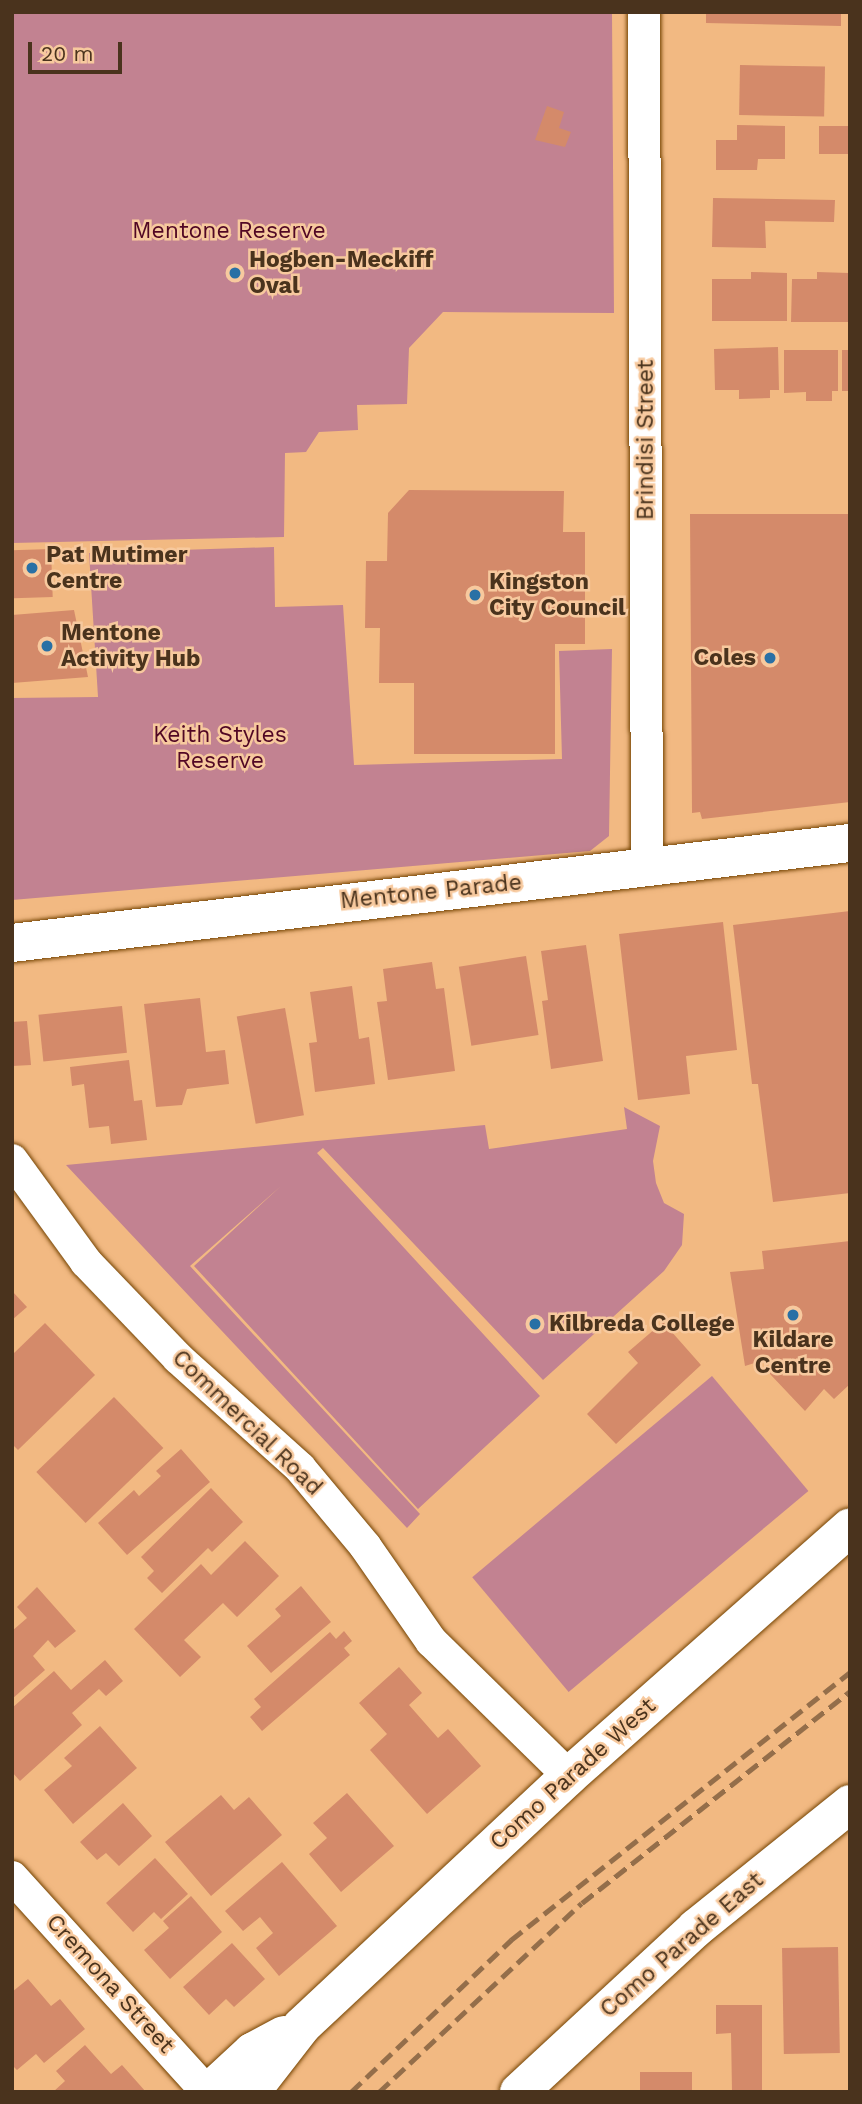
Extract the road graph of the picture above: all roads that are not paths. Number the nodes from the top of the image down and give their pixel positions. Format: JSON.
{"nodes":[{"id":1,"x":644,"y":12,"type":"edge"},
{"id":2,"x":850,"y":843,"type":"edge"},
{"id":3,"x":647,"y":867,"type":"junction"},
{"id":4,"x":12,"y":943,"type":"edge"},
{"id":5,"x":12,"y":1160,"type":"edge"},
{"id":6,"x":850,"y":1527,"type":"edge"},
{"id":7,"x":569,"y":1776,"type":"junction"},
{"id":8,"x":850,"y":1804,"type":"edge"},
{"id":9,"x":12,"y":1877,"type":"edge"},
{"id":10,"x":302,"y":2026,"type":"junction"},
{"id":11,"x":208,"y":2092,"type":"edge"},
{"id":12,"x":251,"y":2092,"type":"edge"},
{"id":13,"x":519,"y":2092,"type":"edge"}],
"edges":[{"from":1,"to":3,"type":"street","name":"Brindisi Street"},
{"from":2,"to":3,"type":"street","name":"Mentone Parade"},
{"from":3,"to":4,"type":"street","name":"Mentone Parade"},
{"from":5,"to":7,"type":"street","name":"Commercial Road"},
{"from":6,"to":7,"type":"street","name":"Como Parade West"},
{"from":7,"to":10,"type":"street","name":"Como Parade West"},
{"from":8,"to":13,"type":"street","name":"Como Parade East"},
{"from":9,"to":11,"type":"street","name":"Cremona Street"},
{"from":10,"to":11,"type":"street","name":"Como Parade West"},
{"from":10,"to":12,"type":"street","name":"Como Parade West"}]}
